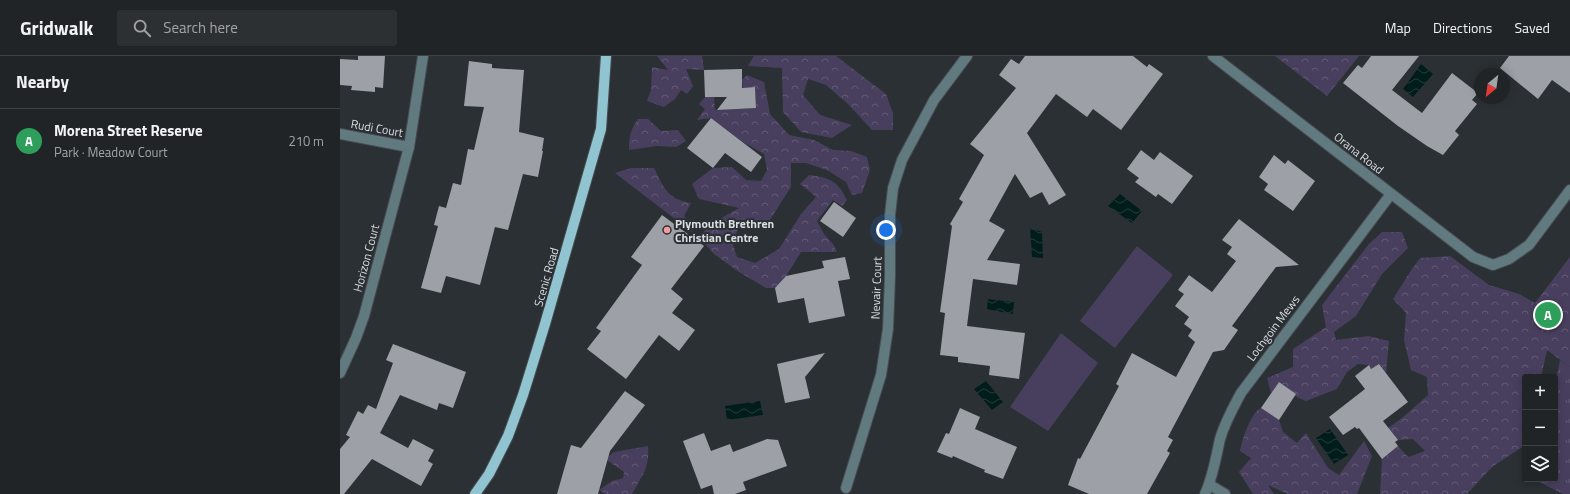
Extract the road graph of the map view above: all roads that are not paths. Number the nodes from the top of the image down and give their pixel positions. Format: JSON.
{"nodes":[{"id":1,"x":423,"y":56,"type":"edge"},
{"id":2,"x":606,"y":56,"type":"edge"},
{"id":3,"x":967,"y":56,"type":"edge"},
{"id":4,"x":1213,"y":56,"type":"edge"},
{"id":5,"x":340,"y":134,"type":"edge"},
{"id":6,"x":409,"y":147,"type":"junction"},
{"id":7,"x":1570,"y":190,"type":"edge"},
{"id":8,"x":1391,"y":194,"type":"junction"},
{"id":9,"x":340,"y":372,"type":"edge"},
{"id":10,"x":846,"y":488,"type":"dead end"},
{"id":11,"x":1207,"y":489,"type":"edge"},
{"id":12,"x":476,"y":494,"type":"edge"},
{"id":13,"x":1225,"y":494,"type":"edge"}],
"edges":[{"from":1,"to":6,"type":"street","name":"Horizon Court"},
{"from":2,"to":12,"type":"main road","name":"Scenic Road"},
{"from":3,"to":10,"type":"street","name":"Nevair Court"},
{"from":4,"to":8,"type":"street","name":"Orana Road"},
{"from":5,"to":6,"type":"street","name":"Rudi Court"},
{"from":6,"to":9,"type":"street","name":"Horizon Court"},
{"from":7,"to":8,"type":"street","name":"Orana Road"},
{"from":8,"to":11,"type":"street","name":"Lochgoin Mews"},
{"from":11,"to":13,"type":"street"}]}
